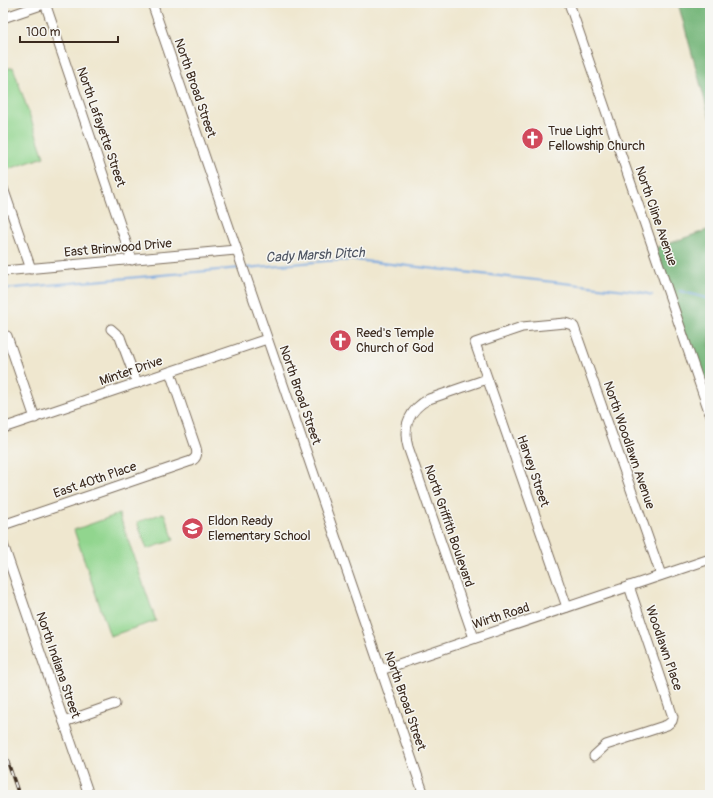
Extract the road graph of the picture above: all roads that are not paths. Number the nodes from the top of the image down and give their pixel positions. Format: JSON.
{"nodes":[{"id":1,"x":45,"y":3,"type":"edge"},
{"id":2,"x":152,"y":3,"type":"edge"},
{"id":3,"x":569,"y":3,"type":"edge"},
{"id":4,"x":3,"y":18,"type":"edge"},
{"id":5,"x":3,"y":188,"type":"edge"},
{"id":6,"x":236,"y":250,"type":"junction"},
{"id":7,"x":132,"y":260,"type":"junction"},
{"id":8,"x":31,"y":269,"type":"junction"},
{"id":9,"x":3,"y":271,"type":"edge"},
{"id":10,"x":111,"y":329,"type":"dead end"},
{"id":11,"x":5,"y":336,"type":"edge"},
{"id":12,"x":267,"y":339,"type":"junction"},
{"id":13,"x":475,"y":343,"type":"joint"},
{"id":14,"x":170,"y":372,"type":"junction"},
{"id":15,"x":487,"y":379,"type":"junction"},
{"id":16,"x":136,"y":383,"type":"junction"},
{"id":17,"x":710,"y":414,"type":"edge"},
{"id":18,"x":35,"y":418,"type":"junction"},
{"id":19,"x":3,"y":428,"type":"edge"},
{"id":20,"x":3,"y":525,"type":"edge"},
{"id":21,"x":3,"y":544,"type":"edge"},
{"id":22,"x":710,"y":559,"type":"edge"},
{"id":23,"x":661,"y":575,"type":"junction"},
{"id":24,"x":629,"y":586,"type":"junction"},
{"id":25,"x":567,"y":608,"type":"junction"},
{"id":26,"x":474,"y":638,"type":"junction"},
{"id":27,"x":381,"y":670,"type":"junction"},
{"id":28,"x":115,"y":704,"type":"dead end"},
{"id":29,"x":64,"y":722,"type":"junction"},
{"id":30,"x":594,"y":756,"type":"dead end"},
{"id":31,"x":89,"y":795,"type":"edge"},
{"id":32,"x":424,"y":795,"type":"edge"}],
"edges":[{"from":1,"to":4,"type":"street"},
{"from":1,"to":7,"type":"street","name":"North Lafayette Street"},
{"from":2,"to":6,"type":"street","name":"North Broad Street"},
{"from":3,"to":17,"type":"street","name":"North Cline Avenue"},
{"from":5,"to":8,"type":"street"},
{"from":6,"to":7,"type":"street","name":"East Brinwood Drive"},
{"from":6,"to":12,"type":"street","name":"North Broad Street"},
{"from":7,"to":8,"type":"street","name":"East Brinwood Drive"},
{"from":8,"to":9,"type":"street","name":"East Brinwood Drive"},
{"from":10,"to":16,"type":"street"},
{"from":11,"to":18,"type":"street"},
{"from":12,"to":14,"type":"street","name":"Minter Drive"},
{"from":12,"to":27,"type":"street","name":"North Broad Street"},
{"from":13,"to":15,"type":"street","name":"Harvey Street"},
{"from":13,"to":23,"type":"street","name":"North Woodlawn Avenue"},
{"from":14,"to":16,"type":"street","name":"Minter Drive"},
{"from":14,"to":20,"type":"street","name":"East 40th Place"},
{"from":15,"to":25,"type":"street","name":"Harvey Street"},
{"from":15,"to":26,"type":"street","name":"North Griffith Boulevard"},
{"from":16,"to":18,"type":"street","name":"Minter Drive"},
{"from":18,"to":19,"type":"street","name":"Minter Drive"},
{"from":21,"to":29,"type":"street","name":"North Indiana Street"},
{"from":22,"to":23,"type":"street","name":"Wirth Road"},
{"from":23,"to":24,"type":"street","name":"Wirth Road"},
{"from":24,"to":25,"type":"street","name":"Wirth Road"},
{"from":24,"to":30,"type":"street","name":"Woodlawn Place"},
{"from":25,"to":26,"type":"street","name":"Wirth Road"},
{"from":26,"to":27,"type":"street","name":"Wirth Road"},
{"from":27,"to":32,"type":"street","name":"North Broad Street"},
{"from":28,"to":29,"type":"street"},
{"from":29,"to":31,"type":"street","name":"North Indiana Street"}]}
